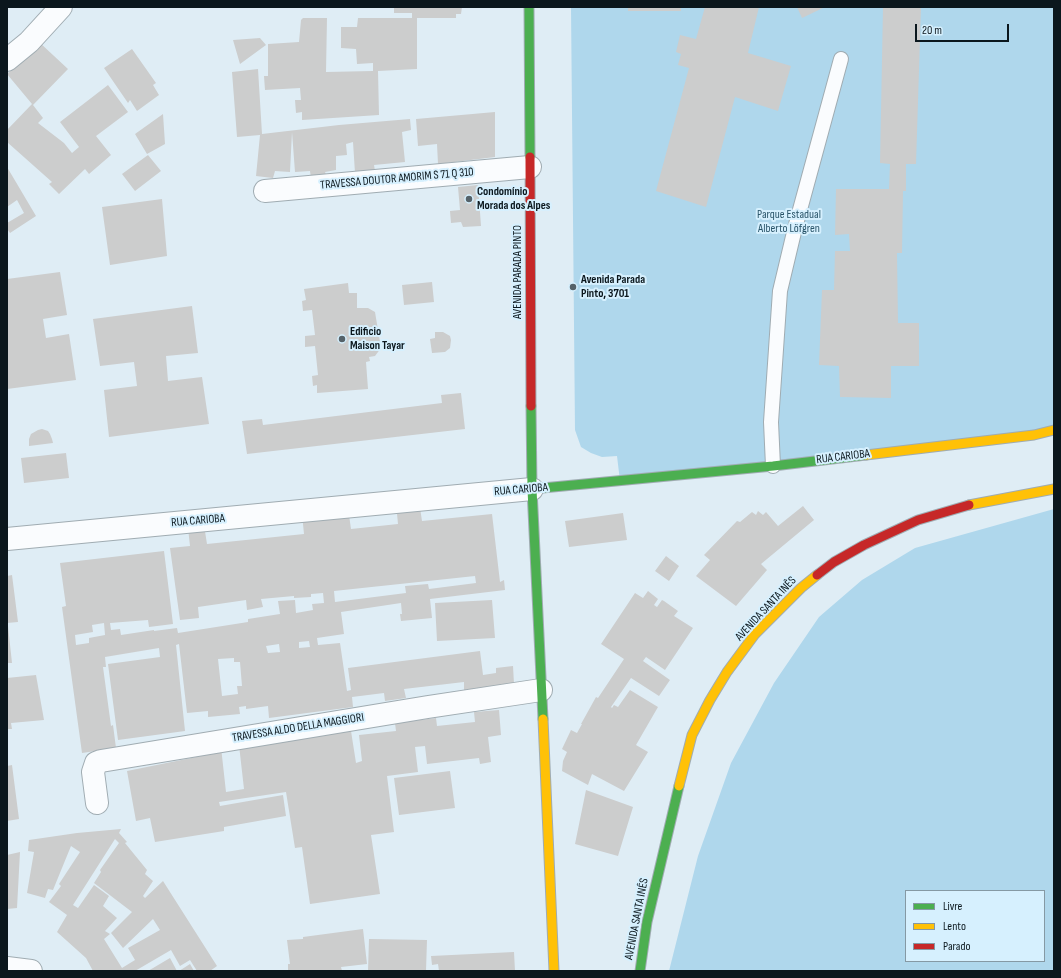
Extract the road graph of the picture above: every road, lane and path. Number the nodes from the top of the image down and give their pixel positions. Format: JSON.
{"nodes":[{"id":1,"x":61,"y":7,"type":"edge"},
{"id":2,"x":529,"y":7,"type":"edge"},
{"id":3,"x":841,"y":59,"type":"dead end"},
{"id":4,"x":7,"y":60,"type":"edge"},
{"id":5,"x":530,"y":167,"type":"junction"},
{"id":6,"x":265,"y":191,"type":"dead end"},
{"id":7,"x":1054,"y":430,"type":"edge"},
{"id":8,"x":1034,"y":435,"type":"junction"},
{"id":9,"x":1054,"y":438,"type":"edge"},
{"id":10,"x":773,"y":466,"type":"junction"},
{"id":11,"x":532,"y":489,"type":"junction"},
{"id":12,"x":1054,"y":489,"type":"edge"},
{"id":13,"x":7,"y":539,"type":"edge"},
{"id":14,"x":541,"y":690,"type":"junction"},
{"id":15,"x":97,"y":803,"type":"dead end"},
{"id":16,"x":7,"y":968,"type":"edge"},
{"id":17,"x":31,"y":971,"type":"edge"},
{"id":18,"x":554,"y":971,"type":"edge"},
{"id":19,"x":640,"y":971,"type":"edge"}],
"edges":[{"from":1,"to":4,"type":"street"},
{"from":2,"to":5,"type":"main road","name":"AVENIDA PARADA PINTO"},
{"from":3,"to":10,"type":"lane"},
{"from":5,"to":6,"type":"street","name":"TRAVESSA DOUTOR AMORIM S 71 Q 310"},
{"from":5,"to":11,"type":"main road","name":"AVENIDA PARADA PINTO"},
{"from":7,"to":8,"type":"main road","name":"RUA CARIOBA"},
{"from":8,"to":9,"type":"main road","name":"RUA CARIOBA"},
{"from":8,"to":10,"type":"main road","name":"RUA CARIOBA"},
{"from":10,"to":11,"type":"main road","name":"RUA CARIOBA"},
{"from":11,"to":13,"type":"street","name":"RUA CARIOBA"},
{"from":11,"to":14,"type":"main road"},
{"from":12,"to":19,"type":"main road","name":"AVENIDA SANTA INÊS"},
{"from":14,"to":15,"type":"street","name":"TRAVESSA ALDO DELLA MAGGIORI"},
{"from":14,"to":18,"type":"main road"},
{"from":16,"to":17,"type":"street"}]}
